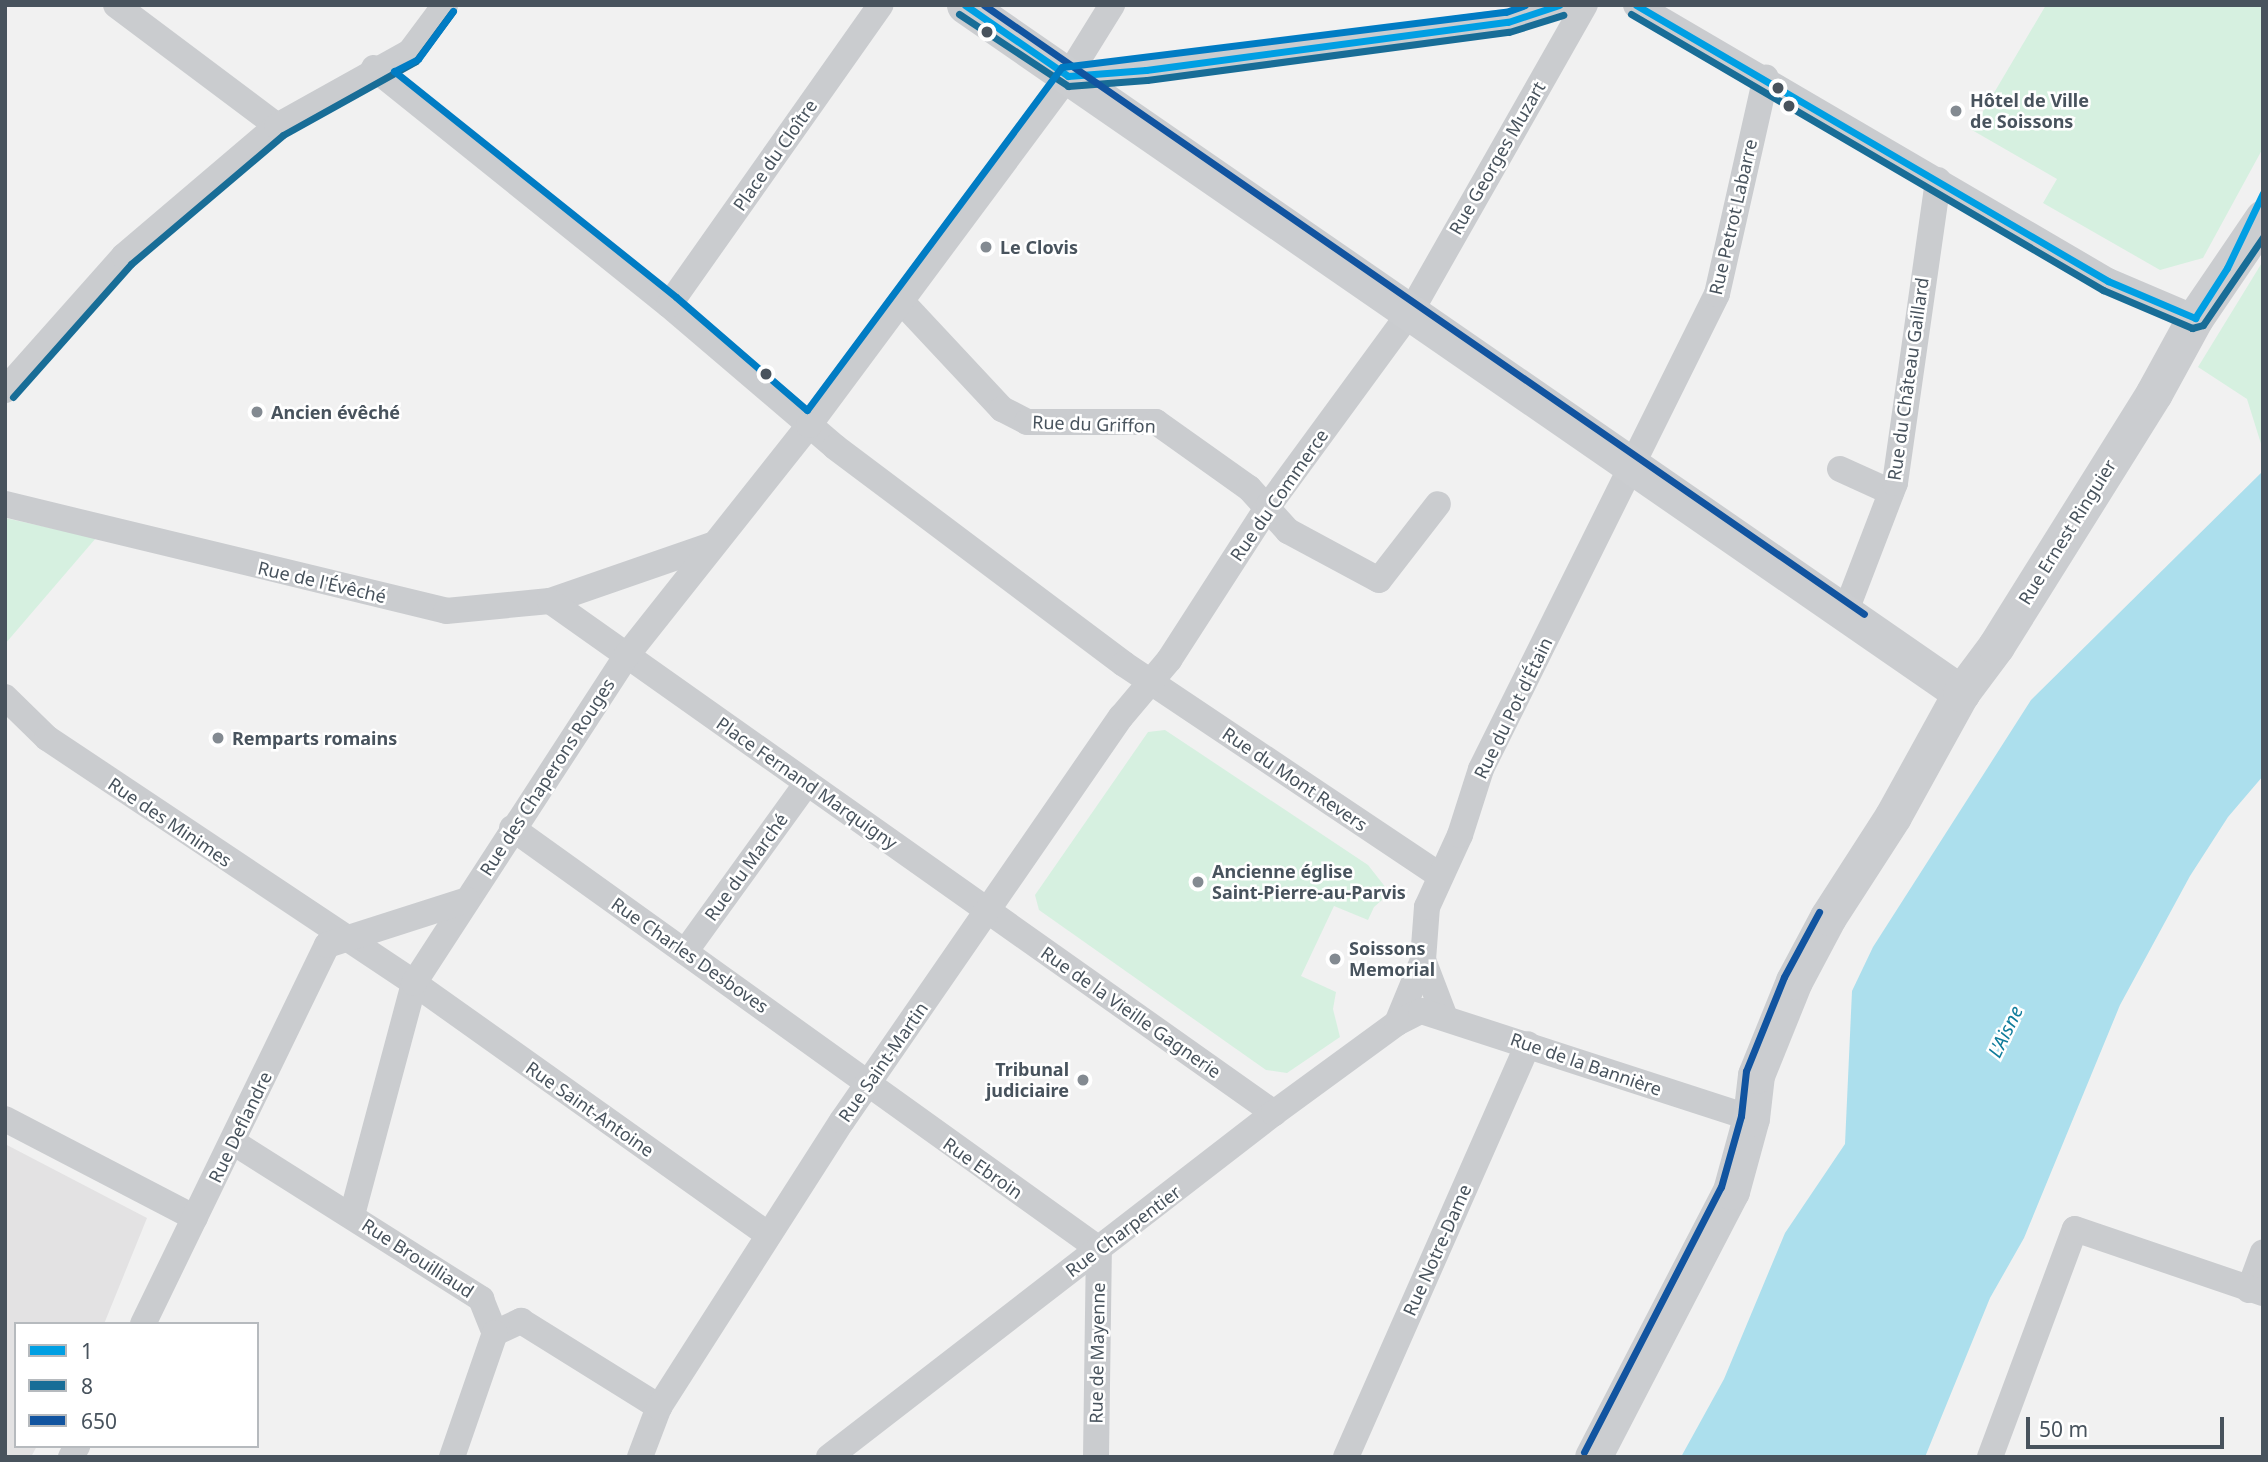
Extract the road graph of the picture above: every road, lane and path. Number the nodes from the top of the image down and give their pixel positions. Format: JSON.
{"nodes":[{"id":1,"x":116,"y":5,"type":"edge"},
{"id":2,"x":445,"y":5,"type":"edge"},
{"id":3,"x":881,"y":5,"type":"edge"},
{"id":4,"x":965,"y":5,"type":"edge"},
{"id":5,"x":1112,"y":5,"type":"edge"},
{"id":6,"x":1560,"y":5,"type":"edge"},
{"id":7,"x":1585,"y":5,"type":"edge"},
{"id":8,"x":1636,"y":5,"type":"edge"},
{"id":9,"x":374,"y":68,"type":"junction"},
{"id":10,"x":1069,"y":76,"type":"junction"},
{"id":11,"x":1766,"y":77,"type":"junction"},
{"id":12,"x":277,"y":126,"type":"junction"},
{"id":13,"x":1938,"y":180,"type":"junction"},
{"id":14,"x":2263,"y":192,"type":"edge"},
{"id":15,"x":2263,"y":218,"type":"edge"},
{"id":16,"x":2227,"y":268,"type":"junction"},
{"id":17,"x":901,"y":301,"type":"junction"},
{"id":18,"x":669,"y":305,"type":"junction"},
{"id":19,"x":1411,"y":312,"type":"junction"},
{"id":20,"x":2195,"y":318,"type":"junction"},
{"id":21,"x":5,"y":390,"type":"edge"},
{"id":22,"x":809,"y":425,"type":"junction"},
{"id":23,"x":1633,"y":466,"type":"junction"},
{"id":24,"x":1840,"y":469,"type":"dead end"},
{"id":25,"x":1891,"y":492,"type":"junction"},
{"id":26,"x":5,"y":504,"type":"edge"},
{"id":27,"x":1438,"y":504,"type":"dead end"},
{"id":28,"x":1269,"y":505,"type":"junction"},
{"id":29,"x":712,"y":545,"type":"junction"},
{"id":30,"x":550,"y":601,"type":"junction"},
{"id":31,"x":1852,"y":618,"type":"junction"},
{"id":32,"x":626,"y":655,"type":"junction"},
{"id":33,"x":1151,"y":682,"type":"junction"},
{"id":34,"x":1961,"y":692,"type":"junction"},
{"id":35,"x":5,"y":697,"type":"edge"},
{"id":36,"x":807,"y":783,"type":"junction"},
{"id":37,"x":512,"y":828,"type":"junction"},
{"id":38,"x":1439,"y":875,"type":"junction"},
{"id":39,"x":467,"y":900,"type":"junction"},
{"id":40,"x":988,"y":911,"type":"junction"},
{"id":41,"x":342,"y":939,"type":"junction"},
{"id":42,"x":685,"y":952,"type":"junction"},
{"id":43,"x":1423,"y":960,"type":"junction"},
{"id":44,"x":414,"y":983,"type":"junction"},
{"id":45,"x":1433,"y":1013,"type":"junction"},
{"id":46,"x":1397,"y":1023,"type":"junction"},
{"id":47,"x":1528,"y":1044,"type":"junction"},
{"id":48,"x":868,"y":1084,"type":"junction"},
{"id":49,"x":1274,"y":1113,"type":"junction"},
{"id":50,"x":1751,"y":1118,"type":"junction"},
{"id":51,"x":5,"y":1119,"type":"edge"},
{"id":52,"x":233,"y":1142,"type":"junction"},
{"id":53,"x":352,"y":1215,"type":"junction"},
{"id":54,"x":195,"y":1218,"type":"junction"},
{"id":55,"x":767,"y":1234,"type":"junction"},
{"id":56,"x":1099,"y":1249,"type":"junction"},
{"id":57,"x":2263,"y":1252,"type":"edge"},
{"id":58,"x":2256,"y":1292,"type":"edge"},
{"id":59,"x":145,"y":1322,"type":"edge"},
{"id":60,"x":495,"y":1333,"type":"junction"},
{"id":61,"x":659,"y":1406,"type":"junction"},
{"id":62,"x":452,"y":1457,"type":"edge"},
{"id":63,"x":639,"y":1457,"type":"edge"},
{"id":64,"x":829,"y":1457,"type":"edge"},
{"id":65,"x":1096,"y":1457,"type":"edge"},
{"id":66,"x":1346,"y":1457,"type":"edge"},
{"id":67,"x":1593,"y":1457,"type":"edge"},
{"id":68,"x":1990,"y":1457,"type":"edge"}],
"edges":[{"from":1,"to":12,"type":"street"},
{"from":2,"to":9,"type":"street"},
{"from":3,"to":18,"type":"street","name":"Place du Cloître"},
{"from":4,"to":10,"type":"main road"},
{"from":5,"to":10,"type":"street","name":"Rue des Chaperons Rouges"},
{"from":6,"to":10,"type":"street"},
{"from":7,"to":19,"type":"street","name":"Rue Georges Muzart"},
{"from":8,"to":11,"type":"street"},
{"from":9,"to":12,"type":"street"},
{"from":9,"to":18,"type":"street"},
{"from":10,"to":17,"type":"street","name":"Rue des Chaperons Rouges"},
{"from":10,"to":19,"type":"main road"},
{"from":11,"to":13,"type":"street"},
{"from":11,"to":23,"type":"street","name":"Rue Petrot Labarre"},
{"from":12,"to":21,"type":"street"},
{"from":13,"to":20,"type":"street"},
{"from":13,"to":25,"type":"street","name":"Rue du Château Gaillard"},
{"from":14,"to":16,"type":"main road"},
{"from":15,"to":16,"type":"main road"},
{"from":16,"to":20,"type":"main road","name":"Rue Ernest Ringuier"},
{"from":17,"to":22,"type":"street","name":"Rue des Chaperons Rouges"},
{"from":17,"to":28,"type":"street","name":"Rue du Griffon"},
{"from":18,"to":22,"type":"street"},
{"from":19,"to":23,"type":"main road"},
{"from":19,"to":28,"type":"street","name":"Rue du Commerce"},
{"from":20,"to":34,"type":"main road","name":"Rue Ernest Ringuier"},
{"from":22,"to":29,"type":"street","name":"Rue des Chaperons Rouges"},
{"from":22,"to":33,"type":"street"},
{"from":23,"to":31,"type":"main road"},
{"from":23,"to":38,"type":"street","name":"Rue du Pot d'Étain"},
{"from":24,"to":25,"type":"street"},
{"from":25,"to":31,"type":"street","name":"Rue du Château Gaillard"},
{"from":26,"to":30,"type":"street","name":"Rue de l'Évêché"},
{"from":27,"to":28,"type":"street","name":"Rue du Griffon"},
{"from":28,"to":33,"type":"street","name":"Rue du Commerce"},
{"from":29,"to":30,"type":"street","name":"Rue de l'Évêché"},
{"from":29,"to":32,"type":"street","name":"Rue des Chaperons Rouges"},
{"from":30,"to":32,"type":"street"},
{"from":31,"to":34,"type":"main road"},
{"from":32,"to":36,"type":"street","name":"Place Fernand Marquigny"},
{"from":32,"to":37,"type":"street","name":"Rue des Chaperons Rouges"},
{"from":33,"to":38,"type":"street","name":"Rue du Mont Revers"},
{"from":33,"to":40,"type":"street","name":"Rue Saint-Martin"},
{"from":34,"to":50,"type":"main road","name":"Rue Ernest Ringuier"},
{"from":35,"to":41,"type":"street","name":"Rue des Minimes"},
{"from":36,"to":40,"type":"street","name":"Place Fernand Marquigny"},
{"from":36,"to":42,"type":"street","name":"Rue du Marché"},
{"from":37,"to":39,"type":"street","name":"Rue des Chaperons Rouges"},
{"from":37,"to":42,"type":"street","name":"Rue Charles Desboves"},
{"from":38,"to":43,"type":"street","name":"Rue du Pot d'Étain"},
{"from":39,"to":41,"type":"street"},
{"from":39,"to":44,"type":"street","name":"Rue des Chaperons Rouges"},
{"from":40,"to":48,"type":"street","name":"Rue Saint-Martin"},
{"from":40,"to":49,"type":"street","name":"Rue de la Vieille Gagnerie"},
{"from":41,"to":44,"type":"street","name":"Rue des Minimes"},
{"from":41,"to":52,"type":"street","name":"Rue Deflandre"},
{"from":42,"to":48,"type":"street","name":"Rue Charles Desboves"},
{"from":43,"to":45,"type":"street","name":"Rue du Pot d'Étain"},
{"from":43,"to":46,"type":"street","name":"Rue du Pot d'Étain"},
{"from":44,"to":53,"type":"street","name":"Rue des Chaperons Rouges"},
{"from":44,"to":55,"type":"street","name":"Rue Saint-Antoine"},
{"from":45,"to":46,"type":"street","name":"Rue Charpentier"},
{"from":45,"to":47,"type":"street","name":"Rue de la Bannière"},
{"from":46,"to":49,"type":"street","name":"Rue Charpentier"},
{"from":47,"to":50,"type":"street","name":"Rue de la Bannière"},
{"from":47,"to":66,"type":"street","name":"Rue Notre-Dame"},
{"from":48,"to":55,"type":"street","name":"Rue Saint-Martin"},
{"from":48,"to":56,"type":"street","name":"Rue Ebroin"},
{"from":49,"to":56,"type":"street","name":"Rue Charpentier"},
{"from":50,"to":67,"type":"main road","name":"Rue Ernest Ringuier"},
{"from":51,"to":54,"type":"street"},
{"from":52,"to":53,"type":"street","name":"Rue Brouilliaud"},
{"from":52,"to":54,"type":"street","name":"Rue Deflandre"},
{"from":53,"to":60,"type":"street","name":"Rue Brouilliaud"},
{"from":54,"to":59,"type":"street","name":"Rue Deflandre"},
{"from":55,"to":61,"type":"street","name":"Rue Saint-Martin"},
{"from":56,"to":64,"type":"street","name":"Rue Charpentier"},
{"from":56,"to":65,"type":"street","name":"Rue de Mayenne"},
{"from":57,"to":58,"type":"street"},
{"from":58,"to":68,"type":"street"},
{"from":60,"to":61,"type":"street"},
{"from":60,"to":62,"type":"street"},
{"from":61,"to":63,"type":"street","name":"Rue Saint-Martin"}]}
